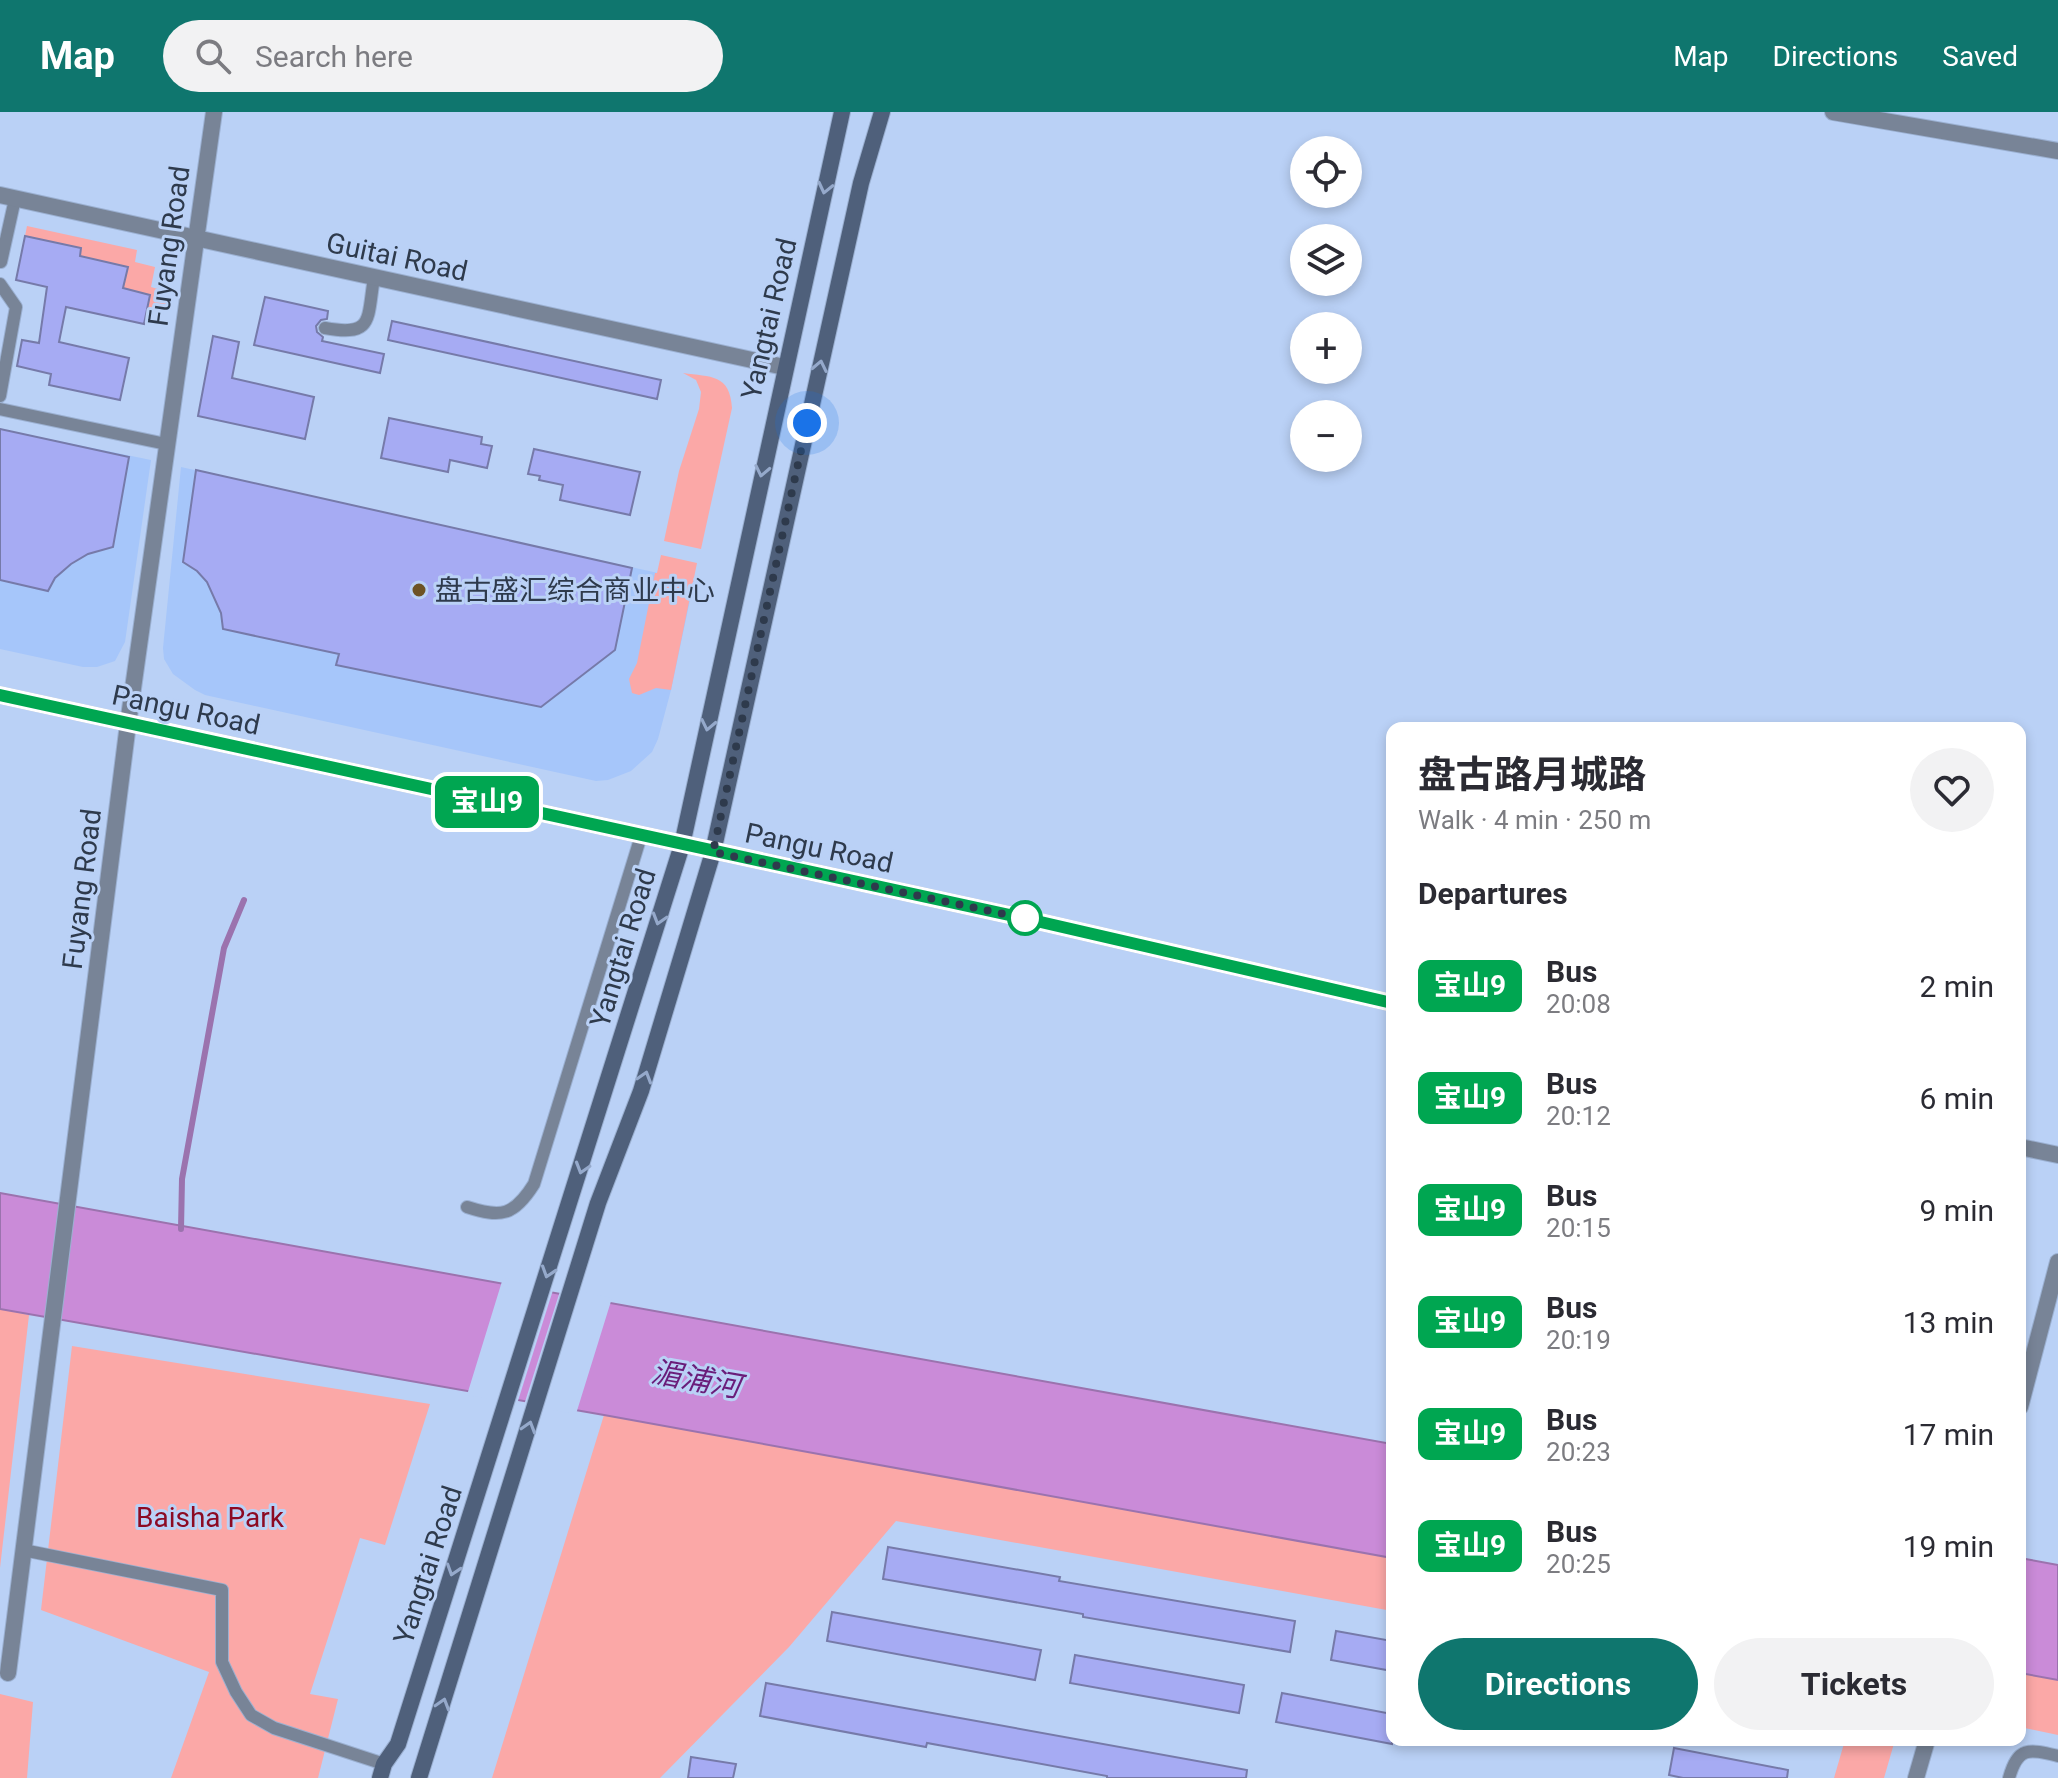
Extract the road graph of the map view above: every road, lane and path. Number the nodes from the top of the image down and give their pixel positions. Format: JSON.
{"nodes":[{"id":1,"x":214,"y":112,"type":"edge"},
{"id":2,"x":842,"y":112,"type":"edge"},
{"id":3,"x":882,"y":112,"type":"edge"},
{"id":4,"x":1833,"y":112,"type":"edge"},
{"id":5,"x":2058,"y":151,"type":"edge"},
{"id":6,"x":7,"y":197,"type":"edge"},
{"id":7,"x":196,"y":240,"type":"junction"},
{"id":8,"x":1,"y":262,"type":"edge"},
{"id":9,"x":374,"y":278,"type":"junction"},
{"id":10,"x":0,"y":284,"type":"edge"},
{"id":11,"x":325,"y":328,"type":"dead end"},
{"id":12,"x":784,"y":367,"type":"junction"},
{"id":13,"x":0,"y":396,"type":"edge"},
{"id":14,"x":0,"y":409,"type":"edge"},
{"id":15,"x":166,"y":444,"type":"junction"},
{"id":16,"x":0,"y":695,"type":"edge"},
{"id":17,"x":128,"y":724,"type":"junction"},
{"id":18,"x":641,"y":836,"type":"junction"},
{"id":19,"x":682,"y":845,"type":"junction"},
{"id":20,"x":713,"y":852,"type":"junction"},
{"id":21,"x":1386,"y":1002,"type":"edge"},
{"id":22,"x":2026,"y":1148,"type":"edge"},
{"id":23,"x":2058,"y":1155,"type":"edge"},
{"id":24,"x":467,"y":1207,"type":"dead end"},
{"id":25,"x":2058,"y":1262,"type":"edge"},
{"id":26,"x":2026,"y":1384,"type":"edge"},
{"id":27,"x":23,"y":1550,"type":"junction"},
{"id":28,"x":8,"y":1673,"type":"dead end"},
{"id":29,"x":1925,"y":1746,"type":"edge"},
{"id":30,"x":2058,"y":1756,"type":"edge"},
{"id":31,"x":382,"y":1771,"type":"edge"},
{"id":32,"x":419,"y":1778,"type":"edge"},
{"id":33,"x":1916,"y":1778,"type":"edge"},
{"id":34,"x":2009,"y":1778,"type":"edge"}],
"edges":[{"from":1,"to":7,"type":"street","name":"Fuyang Road"},
{"from":2,"to":12,"type":"main road","name":"Yangtai Road","one_way":true},
{"from":20,"to":3,"type":"main road","name":"Yangtai Road","one_way":true},
{"from":4,"to":5,"type":"street"},
{"from":6,"to":7,"type":"street","name":"Guitai Road"},
{"from":6,"to":8,"type":"lane"},
{"from":7,"to":9,"type":"street","name":"Guitai Road"},
{"from":7,"to":15,"type":"street","name":"Fuyang Road"},
{"from":9,"to":11,"type":"lane"},
{"from":9,"to":12,"type":"street","name":"Guitai Road"},
{"from":10,"to":13,"type":"lane"},
{"from":12,"to":19,"type":"main road","name":"Yangtai Road","one_way":true},
{"from":14,"to":15,"type":"lane"},
{"from":15,"to":17,"type":"street","name":"Fuyang Road"},
{"from":16,"to":17,"type":"street","name":"Pangu Road"},
{"from":17,"to":18,"type":"street","name":"Pangu Road"},
{"from":17,"to":27,"type":"street","name":"Fuyang Road"},
{"from":18,"to":19,"type":"street","name":"Pangu Road"},
{"from":18,"to":24,"type":"lane"},
{"from":19,"to":20,"type":"street","name":"Pangu Road"},
{"from":19,"to":31,"type":"main road","name":"Yangtai Road","one_way":true},
{"from":20,"to":21,"type":"street","name":"Pangu Road"},
{"from":32,"to":20,"type":"main road","name":"Yangtai Road","one_way":true},
{"from":22,"to":23,"type":"street"},
{"from":25,"to":26,"type":"street"},
{"from":27,"to":28,"type":"street","name":"Fuyang Road"},
{"from":27,"to":31,"type":"lane"},
{"from":29,"to":33,"type":"street"},
{"from":30,"to":34,"type":"lane"}]}
